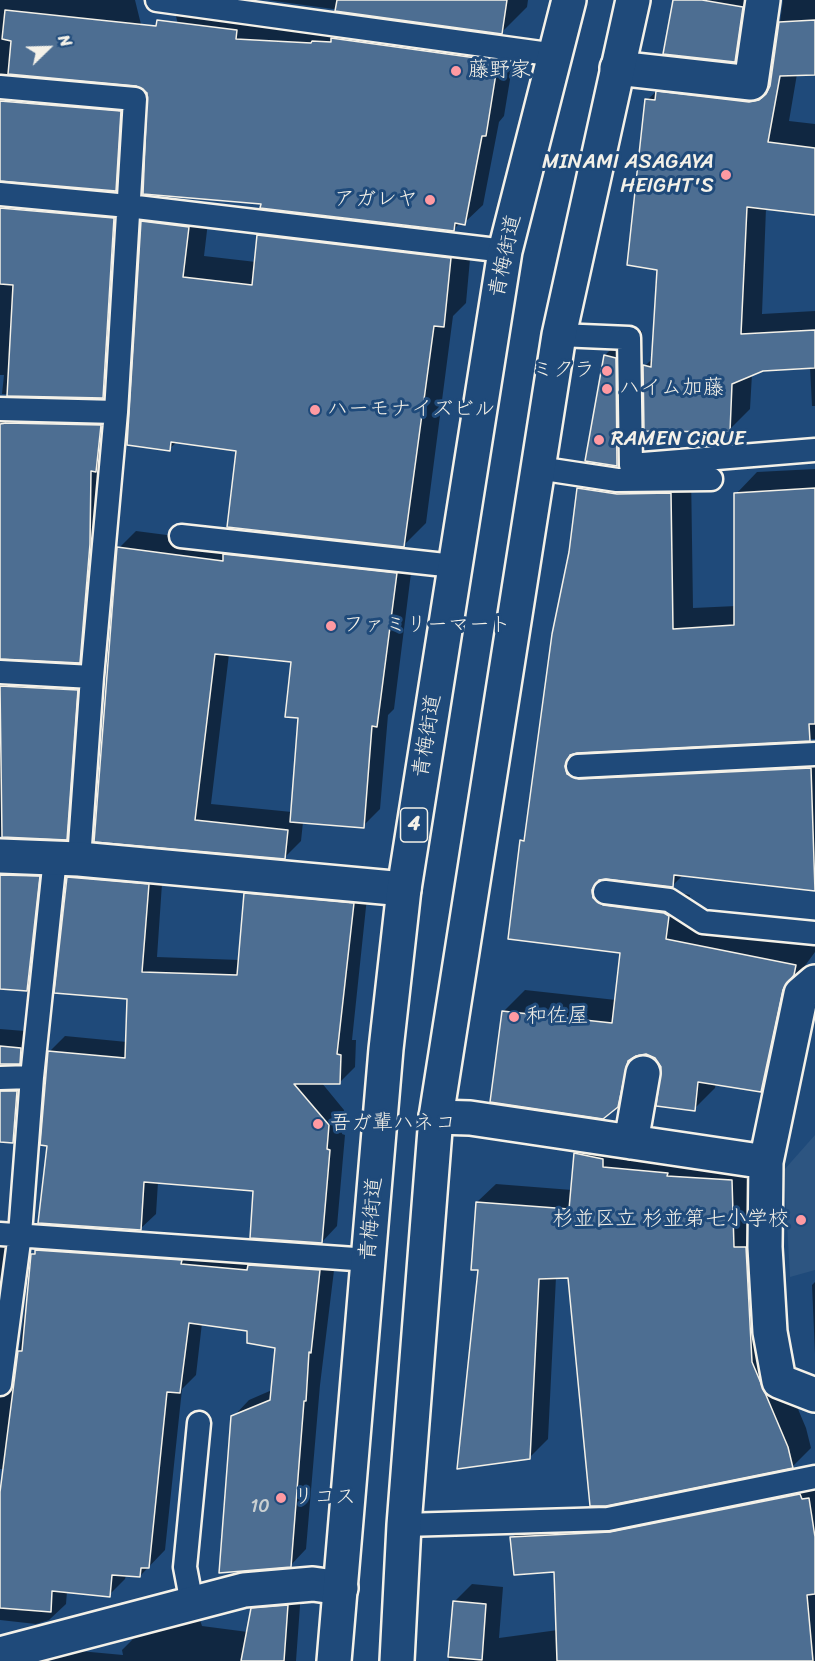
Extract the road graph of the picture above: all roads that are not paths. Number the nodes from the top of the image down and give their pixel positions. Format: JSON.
{"nodes":[{"id":1,"x":157,"y":0,"type":"edge"},
{"id":2,"x":569,"y":0,"type":"edge"},
{"id":3,"x":633,"y":0,"type":"edge"},
{"id":4,"x":763,"y":0,"type":"edge"},
{"id":5,"x":556,"y":55,"type":"junction"},
{"id":6,"x":617,"y":68,"type":"junction"},
{"id":7,"x":0,"y":87,"type":"edge"},
{"id":8,"x":0,"y":194,"type":"edge"},
{"id":9,"x":128,"y":206,"type":"junction"},
{"id":10,"x":504,"y":251,"type":"junction"},
{"id":11,"x":559,"y":334,"type":"junction"},
{"id":12,"x":0,"y":410,"type":"edge"},
{"id":13,"x":116,"y":412,"type":"junction"},
{"id":14,"x":815,"y":450,"type":"edge"},
{"id":15,"x":538,"y":468,"type":"junction"},
{"id":16,"x":711,"y":478,"type":"dead end"},
{"id":17,"x":181,"y":536,"type":"dead end"},
{"id":18,"x":454,"y":566,"type":"junction"},
{"id":19,"x":0,"y":672,"type":"edge"},
{"id":20,"x":92,"y":677,"type":"junction"},
{"id":21,"x":815,"y":754,"type":"edge"},
{"id":22,"x":578,"y":766,"type":"dead end"},
{"id":23,"x":0,"y":856,"type":"edge"},
{"id":24,"x":67,"y":859,"type":"junction"},
{"id":25,"x":404,"y":889,"type":"junction"},
{"id":26,"x":605,"y":892,"type":"dead end"},
{"id":27,"x":815,"y":933,"type":"edge"},
{"id":28,"x":815,"y":982,"type":"edge"},
{"id":29,"x":643,"y":1073,"type":"dead end"},
{"id":30,"x":32,"y":1077,"type":"junction"},
{"id":31,"x":0,"y":1078,"type":"edge"},
{"id":32,"x":436,"y":1117,"type":"junction"},
{"id":33,"x":631,"y":1142,"type":"junction"},
{"id":34,"x":766,"y":1162,"type":"junction"},
{"id":35,"x":10,"y":1234,"type":"edge"},
{"id":36,"x":369,"y":1260,"type":"junction"},
{"id":37,"x":2,"y":1356,"type":"edge"},
{"id":38,"x":0,"y":1384,"type":"edge"},
{"id":39,"x":815,"y":1395,"type":"edge"},
{"id":40,"x":199,"y":1423,"type":"dead end"},
{"id":41,"x":815,"y":1477,"type":"edge"},
{"id":42,"x":404,"y":1525,"type":"junction"},
{"id":43,"x":341,"y":1588,"type":"junction"},
{"id":44,"x":192,"y":1604,"type":"junction"},
{"id":45,"x":0,"y":1654,"type":"edge"},
{"id":46,"x":334,"y":1661,"type":"edge"},
{"id":47,"x":397,"y":1661,"type":"edge"}],
"edges":[{"from":1,"to":5,"type":"lane"},
{"from":2,"to":5,"type":"main road","name":"青梅街道","number":"4"},
{"from":3,"to":6,"type":"main road"},
{"from":4,"to":6,"type":"main road"},
{"from":5,"to":10,"type":"main road","name":"青梅街道","number":"4"},
{"from":6,"to":11,"type":"main road"},
{"from":7,"to":9,"type":"lane"},
{"from":8,"to":9,"type":"lane"},
{"from":9,"to":10,"type":"lane"},
{"from":9,"to":13,"type":"lane"},
{"from":10,"to":18,"type":"main road","name":"青梅街道","number":"4"},
{"from":11,"to":14,"type":"lane"},
{"from":11,"to":15,"type":"main road"},
{"from":12,"to":13,"type":"lane"},
{"from":13,"to":20,"type":"lane"},
{"from":15,"to":16,"type":"lane"},
{"from":15,"to":32,"type":"main road"},
{"from":17,"to":18,"type":"lane"},
{"from":18,"to":25,"type":"main road","name":"青梅街道","number":"4"},
{"from":19,"to":20,"type":"lane"},
{"from":20,"to":24,"type":"lane"},
{"from":21,"to":22,"type":"lane"},
{"from":23,"to":24,"type":"main road"},
{"from":24,"to":25,"type":"main road"},
{"from":24,"to":30,"type":"lane"},
{"from":25,"to":36,"type":"main road","name":"青梅街道","number":"4"},
{"from":26,"to":27,"type":"lane"},
{"from":28,"to":34,"type":"main road"},
{"from":29,"to":33,"type":"main road"},
{"from":30,"to":31,"type":"lane"},
{"from":30,"to":35,"type":"lane"},
{"from":32,"to":33,"type":"main road"},
{"from":32,"to":42,"type":"main road"},
{"from":33,"to":34,"type":"main road"},
{"from":34,"to":39,"type":"main road"},
{"from":35,"to":36,"type":"lane"},
{"from":35,"to":37,"type":"lane"},
{"from":36,"to":43,"type":"main road","name":"青梅街道","number":"4"},
{"from":37,"to":38,"type":"lane"},
{"from":40,"to":44,"type":"lane"},
{"from":41,"to":42,"type":"lane"},
{"from":42,"to":47,"type":"main road"},
{"from":43,"to":44,"type":"main road"},
{"from":43,"to":46,"type":"main road","name":"青梅街道","number":"4"},
{"from":44,"to":45,"type":"main road"}]}
